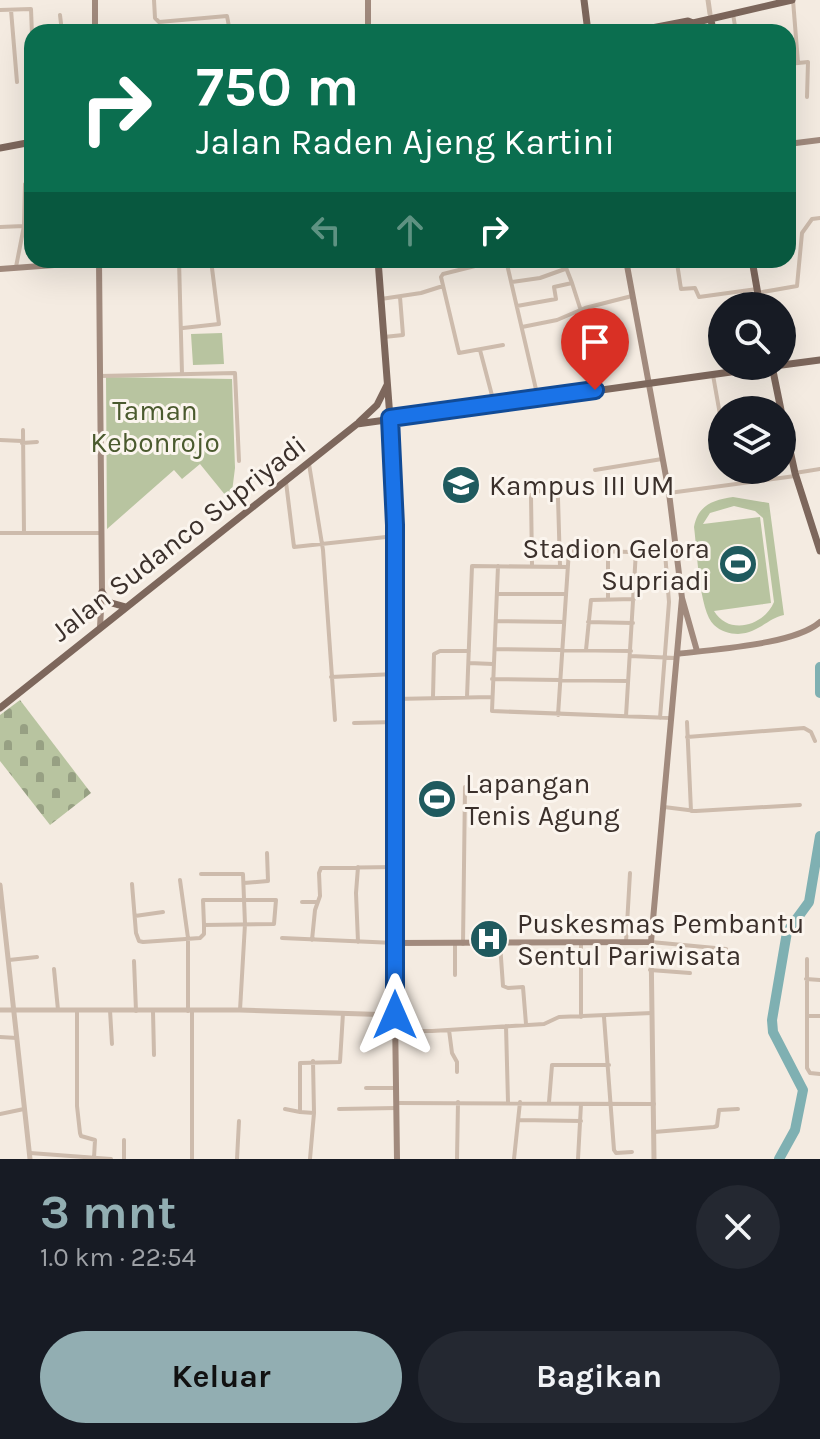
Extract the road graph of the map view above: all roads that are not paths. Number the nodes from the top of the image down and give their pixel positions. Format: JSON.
{"nodes":[{"id":1,"x":95,"y":0,"type":"edge"},
{"id":2,"x":154,"y":0,"type":"edge"},
{"id":3,"x":368,"y":0,"type":"edge"},
{"id":4,"x":584,"y":0,"type":"edge"},
{"id":5,"x":708,"y":0,"type":"edge"},
{"id":6,"x":792,"y":0,"type":"edge"},
{"id":7,"x":0,"y":10,"type":"edge"},
{"id":8,"x":11,"y":10,"type":"junction"},
{"id":9,"x":731,"y":12,"type":"junction"},
{"id":10,"x":60,"y":15,"type":"dead end"},
{"id":11,"x":710,"y":17,"type":"junction"},
{"id":12,"x":32,"y":24,"type":"edge"},
{"id":13,"x":61,"y":24,"type":"edge"},
{"id":14,"x":95,"y":24,"type":"edge"},
{"id":15,"x":228,"y":24,"type":"edge"},
{"id":16,"x":368,"y":24,"type":"edge"},
{"id":17,"x":587,"y":24,"type":"edge"},
{"id":18,"x":674,"y":24,"type":"edge"},
{"id":19,"x":711,"y":24,"type":"edge"},
{"id":20,"x":734,"y":24,"type":"edge"},
{"id":21,"x":794,"y":24,"type":"edge"},
{"id":22,"x":796,"y":42,"type":"edge"},
{"id":23,"x":798,"y":63,"type":"joint"},
{"id":24,"x":17,"y":82,"type":"dead end"},
{"id":25,"x":807,"y":97,"type":"dead end"},
{"id":26,"x":820,"y":140,"type":"edge"},
{"id":27,"x":796,"y":143,"type":"edge"},
{"id":28,"x":24,"y":144,"type":"edge"},
{"id":29,"x":0,"y":148,"type":"edge"},
{"id":30,"x":820,"y":218,"type":"edge"},
{"id":31,"x":24,"y":226,"type":"joint"},
{"id":32,"x":0,"y":227,"type":"edge"},
{"id":33,"x":24,"y":266,"type":"edge"},
{"id":34,"x":16,"y":267,"type":"junction"},
{"id":35,"x":99,"y":268,"type":"edge"},
{"id":36,"x":179,"y":268,"type":"edge"},
{"id":37,"x":212,"y":268,"type":"edge"},
{"id":38,"x":379,"y":268,"type":"edge"},
{"id":39,"x":467,"y":268,"type":"edge"},
{"id":40,"x":508,"y":268,"type":"edge"},
{"id":41,"x":567,"y":268,"type":"joint"},
{"id":42,"x":627,"y":268,"type":"edge"},
{"id":43,"x":678,"y":268,"type":"edge"},
{"id":44,"x":753,"y":268,"type":"edge"},
{"id":45,"x":0,"y":269,"type":"edge"},
{"id":46,"x":512,"y":282,"type":"junction"},
{"id":47,"x":572,"y":283,"type":"junction"},
{"id":48,"x":443,"y":286,"type":"junction"},
{"id":49,"x":757,"y":291,"type":"junction"},
{"id":50,"x":632,"y":296,"type":"junction"},
{"id":51,"x":400,"y":297,"type":"junction"},
{"id":52,"x":381,"y":299,"type":"junction"},
{"id":53,"x":517,"y":306,"type":"junction"},
{"id":54,"x":582,"y":311,"type":"junction"},
{"id":55,"x":522,"y":327,"type":"junction"},
{"id":56,"x":181,"y":328,"type":"junction"},
{"id":57,"x":384,"y":337,"type":"junction"},
{"id":58,"x":503,"y":345,"type":"dead end"},
{"id":59,"x":480,"y":350,"type":"junction"},
{"id":60,"x":820,"y":360,"type":"edge"},
{"id":61,"x":796,"y":363,"type":"edge"},
{"id":62,"x":182,"y":374,"type":"junction"},
{"id":63,"x":100,"y":376,"type":"junction"},
{"id":64,"x":708,"y":376,"type":"edge"},
{"id":65,"x":388,"y":384,"type":"junction"},
{"id":66,"x":648,"y":384,"type":"junction"},
{"id":67,"x":538,"y":398,"type":"junction"},
{"id":68,"x":494,"y":403,"type":"junction"},
{"id":69,"x":390,"y":418,"type":"junction"},
{"id":70,"x":357,"y":424,"type":"junction"},
{"id":71,"x":23,"y":430,"type":"dead end"},
{"id":72,"x":0,"y":440,"type":"edge"},
{"id":73,"x":22,"y":442,"type":"junction"},
{"id":74,"x":37,"y":442,"type":"dead end"},
{"id":75,"x":662,"y":459,"type":"junction"},
{"id":76,"x":239,"y":461,"type":"dead end"},
{"id":77,"x":308,"y":463,"type":"junction"},
{"id":78,"x":820,"y":469,"type":"edge"},
{"id":79,"x":595,"y":470,"type":"dead end"},
{"id":80,"x":796,"y":474,"type":"edge"},
{"id":81,"x":796,"y":477,"type":"edge"},
{"id":82,"x":283,"y":482,"type":"junction"},
{"id":83,"x":729,"y":484,"type":"edge"},
{"id":84,"x":669,"y":493,"type":"junction"},
{"id":85,"x":816,"y":530,"type":"edge"},
{"id":86,"x":1,"y":532,"type":"edge"},
{"id":87,"x":24,"y":533,"type":"junction"},
{"id":88,"x":102,"y":533,"type":"junction"},
{"id":89,"x":395,"y":536,"type":"junction"},
{"id":90,"x":322,"y":543,"type":"junction"},
{"id":91,"x":561,"y":550,"type":"junction"},
{"id":92,"x":569,"y":550,"type":"junction"},
{"id":93,"x":636,"y":550,"type":"junction"},
{"id":94,"x":608,"y":551,"type":"junction"},
{"id":95,"x":820,"y":551,"type":"edge"},
{"id":96,"x":498,"y":566,"type":"junction"},
{"id":97,"x":532,"y":566,"type":"junction"},
{"id":98,"x":560,"y":566,"type":"junction"},
{"id":99,"x":568,"y":567,"type":"junction"},
{"id":100,"x":102,"y":592,"type":"junction"},
{"id":101,"x":498,"y":594,"type":"junction"},
{"id":102,"x":566,"y":594,"type":"junction"},
{"id":103,"x":682,"y":598,"type":"junction"},
{"id":104,"x":608,"y":599,"type":"junction"},
{"id":105,"x":634,"y":599,"type":"junction"},
{"id":106,"x":126,"y":607,"type":"junction"},
{"id":107,"x":497,"y":621,"type":"junction"},
{"id":108,"x":564,"y":622,"type":"junction"},
{"id":109,"x":588,"y":622,"type":"junction"},
{"id":110,"x":820,"y":622,"type":"edge"},
{"id":111,"x":633,"y":623,"type":"junction"},
{"id":112,"x":100,"y":627,"type":"junction"},
{"id":113,"x":495,"y":649,"type":"junction"},
{"id":114,"x":586,"y":650,"type":"junction"},
{"id":115,"x":469,"y":651,"type":"junction"},
{"id":116,"x":562,"y":651,"type":"junction"},
{"id":117,"x":697,"y":651,"type":"junction"},
{"id":118,"x":631,"y":654,"type":"junction"},
{"id":119,"x":666,"y":657,"type":"junction"},
{"id":120,"x":676,"y":657,"type":"junction"},
{"id":121,"x":469,"y":663,"type":"junction"},
{"id":122,"x":493,"y":664,"type":"junction"},
{"id":123,"x":395,"y":674,"type":"junction"},
{"id":124,"x":331,"y":677,"type":"junction"},
{"id":125,"x":492,"y":679,"type":"junction"},
{"id":126,"x":560,"y":680,"type":"junction"},
{"id":127,"x":628,"y":681,"type":"junction"},
{"id":128,"x":433,"y":697,"type":"junction"},
{"id":129,"x":467,"y":697,"type":"junction"},
{"id":130,"x":491,"y":697,"type":"junction"},
{"id":131,"x":395,"y":699,"type":"junction"},
{"id":132,"x":0,"y":708,"type":"edge"},
{"id":133,"x":558,"y":715,"type":"junction"},
{"id":134,"x":626,"y":716,"type":"junction"},
{"id":135,"x":660,"y":718,"type":"junction"},
{"id":136,"x":670,"y":718,"type":"junction"},
{"id":137,"x":335,"y":720,"type":"dead end"},
{"id":138,"x":395,"y":722,"type":"junction"},
{"id":139,"x":687,"y":722,"type":"dead end"},
{"id":140,"x":354,"y":723,"type":"dead end"},
{"id":141,"x":687,"y":737,"type":"junction"},
{"id":142,"x":815,"y":741,"type":"dead end"},
{"id":143,"x":465,"y":787,"type":"dead end"},
{"id":144,"x":800,"y":805,"type":"dead end"},
{"id":145,"x":664,"y":807,"type":"junction"},
{"id":146,"x":691,"y":811,"type":"junction"},
{"id":147,"x":267,"y":853,"type":"dead end"},
{"id":148,"x":358,"y":867,"type":"junction"},
{"id":149,"x":395,"y":867,"type":"junction"},
{"id":150,"x":630,"y":873,"type":"dead end"},
{"id":151,"x":201,"y":874,"type":"dead end"},
{"id":152,"x":180,"y":880,"type":"dead end"},
{"id":153,"x":244,"y":883,"type":"junction"},
{"id":154,"x":132,"y":884,"type":"dead end"},
{"id":155,"x":0,"y":885,"type":"edge"},
{"id":156,"x":245,"y":898,"type":"junction"},
{"id":157,"x":302,"y":902,"type":"dead end"},
{"id":158,"x":317,"y":902,"type":"junction"},
{"id":159,"x":163,"y":912,"type":"dead end"},
{"id":160,"x":2,"y":914,"type":"edge"},
{"id":161,"x":135,"y":916,"type":"junction"},
{"id":162,"x":245,"y":924,"type":"junction"},
{"id":163,"x":204,"y":925,"type":"junction"},
{"id":164,"x":282,"y":938,"type":"dead end"},
{"id":165,"x":188,"y":940,"type":"junction"},
{"id":166,"x":312,"y":940,"type":"junction"},
{"id":167,"x":358,"y":942,"type":"junction"},
{"id":168,"x":626,"y":942,"type":"junction"},
{"id":169,"x":651,"y":942,"type":"junction"},
{"id":170,"x":395,"y":943,"type":"junction"},
{"id":171,"x":581,"y":943,"type":"junction"},
{"id":172,"x":459,"y":944,"type":"junction"},
{"id":173,"x":500,"y":944,"type":"junction"},
{"id":174,"x":726,"y":949,"type":"dead end"},
{"id":175,"x":37,"y":957,"type":"dead end"},
{"id":176,"x":807,"y":959,"type":"dead end"},
{"id":177,"x":9,"y":960,"type":"junction"},
{"id":178,"x":134,"y":961,"type":"dead end"},
{"id":179,"x":54,"y":969,"type":"dead end"},
{"id":180,"x":650,"y":970,"type":"junction"},
{"id":181,"x":690,"y":973,"type":"dead end"},
{"id":182,"x":455,"y":975,"type":"dead end"},
{"id":183,"x":806,"y":979,"type":"junction"},
{"id":184,"x":820,"y":980,"type":"edge"},
{"id":185,"x":0,"y":1010,"type":"edge"},
{"id":186,"x":14,"y":1010,"type":"junction"},
{"id":187,"x":58,"y":1010,"type":"junction"},
{"id":188,"x":77,"y":1010,"type":"junction"},
{"id":189,"x":110,"y":1010,"type":"junction"},
{"id":190,"x":240,"y":1010,"type":"junction"},
{"id":191,"x":136,"y":1011,"type":"junction"},
{"id":192,"x":153,"y":1011,"type":"junction"},
{"id":193,"x":190,"y":1011,"type":"junction"},
{"id":194,"x":343,"y":1013,"type":"junction"},
{"id":195,"x":652,"y":1013,"type":"junction"},
{"id":196,"x":395,"y":1015,"type":"junction"},
{"id":197,"x":808,"y":1016,"type":"junction"},
{"id":198,"x":820,"y":1016,"type":"edge"},
{"id":199,"x":581,"y":1017,"type":"junction"},
{"id":200,"x":604,"y":1017,"type":"junction"},
{"id":201,"x":526,"y":1024,"type":"junction"},
{"id":202,"x":506,"y":1026,"type":"junction"},
{"id":203,"x":449,"y":1030,"type":"junction"},
{"id":204,"x":395,"y":1031,"type":"junction"},
{"id":205,"x":2,"y":1037,"type":"edge"},
{"id":206,"x":17,"y":1038,"type":"junction"},
{"id":207,"x":112,"y":1044,"type":"dead end"},
{"id":208,"x":154,"y":1055,"type":"dead end"},
{"id":209,"x":313,"y":1061,"type":"junction"},
{"id":210,"x":609,"y":1065,"type":"junction"},
{"id":211,"x":457,"y":1072,"type":"dead end"},
{"id":212,"x":820,"y":1074,"type":"edge"},
{"id":213,"x":366,"y":1088,"type":"dead end"},
{"id":214,"x":396,"y":1088,"type":"junction"},
{"id":215,"x":458,"y":1102,"type":"junction"},
{"id":216,"x":508,"y":1102,"type":"junction"},
{"id":217,"x":520,"y":1102,"type":"junction"},
{"id":218,"x":549,"y":1102,"type":"junction"},
{"id":219,"x":581,"y":1104,"type":"junction"},
{"id":220,"x":612,"y":1104,"type":"junction"},
{"id":221,"x":654,"y":1104,"type":"junction"},
{"id":222,"x":396,"y":1106,"type":"junction"},
{"id":223,"x":24,"y":1109,"type":"junction"},
{"id":224,"x":285,"y":1109,"type":"dead end"},
{"id":225,"x":339,"y":1109,"type":"dead end"},
{"id":226,"x":738,"y":1109,"type":"dead end"},
{"id":227,"x":300,"y":1112,"type":"junction"},
{"id":228,"x":314,"y":1113,"type":"junction"},
{"id":229,"x":2,"y":1114,"type":"edge"},
{"id":230,"x":519,"y":1120,"type":"junction"},
{"id":231,"x":239,"y":1121,"type":"dead end"},
{"id":232,"x":581,"y":1121,"type":"junction"},
{"id":233,"x":654,"y":1132,"type":"junction"},
{"id":234,"x":124,"y":1140,"type":"dead end"},
{"id":235,"x":632,"y":1152,"type":"dead end"},
{"id":236,"x":30,"y":1156,"type":"edge"},
{"id":237,"x":64,"y":1157,"type":"edge"},
{"id":238,"x":85,"y":1158,"type":"edge"},
{"id":239,"x":94,"y":1158,"type":"edge"},
{"id":240,"x":111,"y":1159,"type":"edge"},
{"id":241,"x":124,"y":1159,"type":"edge"},
{"id":242,"x":192,"y":1159,"type":"edge"},
{"id":243,"x":237,"y":1159,"type":"edge"},
{"id":244,"x":310,"y":1159,"type":"edge"},
{"id":245,"x":397,"y":1159,"type":"edge"},
{"id":246,"x":457,"y":1159,"type":"edge"},
{"id":247,"x":514,"y":1159,"type":"edge"},
{"id":248,"x":578,"y":1159,"type":"edge"},
{"id":249,"x":654,"y":1159,"type":"edge"}],
"edges":[{"from":1,"to":14,"type":"main road"},
{"from":2,"to":15,"type":"street"},
{"from":3,"to":16,"type":"main road"},
{"from":4,"to":17,"type":"main road"},
{"from":5,"to":11,"type":"street"},
{"from":6,"to":9,"type":"main road"},
{"from":6,"to":21,"type":"street"},
{"from":7,"to":8,"type":"street"},
{"from":8,"to":12,"type":"street"},
{"from":8,"to":24,"type":"street"},
{"from":9,"to":11,"type":"main road"},
{"from":9,"to":20,"type":"street"},
{"from":10,"to":13,"type":"street"},
{"from":11,"to":18,"type":"main road"},
{"from":11,"to":19,"type":"main road"},
{"from":22,"to":23,"type":"street"},
{"from":23,"to":25,"type":"street"},
{"from":26,"to":27,"type":"main road"},
{"from":28,"to":29,"type":"main road"},
{"from":30,"to":49,"type":"street"},
{"from":31,"to":32,"type":"street"},
{"from":31,"to":34,"type":"street"},
{"from":33,"to":34,"type":"main road"},
{"from":34,"to":45,"type":"main road"},
{"from":35,"to":63,"type":"main road"},
{"from":36,"to":56,"type":"street"},
{"from":37,"to":56,"type":"street"},
{"from":38,"to":52,"type":"main road"},
{"from":39,"to":48,"type":"street"},
{"from":40,"to":46,"type":"street"},
{"from":41,"to":46,"type":"street"},
{"from":41,"to":47,"type":"street"},
{"from":42,"to":50,"type":"main road"},
{"from":43,"to":49,"type":"street"},
{"from":44,"to":49,"type":"main road"},
{"from":46,"to":53,"type":"street"},
{"from":47,"to":53,"type":"street"},
{"from":47,"to":54,"type":"street"},
{"from":48,"to":51,"type":"street"},
{"from":48,"to":59,"type":"street"},
{"from":50,"to":54,"type":"street"},
{"from":50,"to":66,"type":"main road"},
{"from":51,"to":52,"type":"street"},
{"from":51,"to":57,"type":"street"},
{"from":52,"to":57,"type":"main road"},
{"from":53,"to":55,"type":"street"},
{"from":54,"to":55,"type":"street"},
{"from":55,"to":67,"type":"street"},
{"from":56,"to":62,"type":"street"},
{"from":57,"to":65,"type":"main road"},
{"from":58,"to":59,"type":"street"},
{"from":59,"to":68,"type":"street"},
{"from":60,"to":61,"type":"main road"},
{"from":62,"to":63,"type":"street"},
{"from":62,"to":76,"type":"street"},
{"from":63,"to":88,"type":"main road"},
{"from":64,"to":66,"type":"main road","name":"Jalan Sudanco Supriyadi"},
{"from":65,"to":69,"type":"main road"},
{"from":65,"to":70,"type":"main road"},
{"from":66,"to":67,"type":"main road","name":"Jalan Sudanco Supriyadi"},
{"from":66,"to":75,"type":"main road"},
{"from":67,"to":68,"type":"main road","name":"Jalan Sudanco Supriyadi"},
{"from":68,"to":69,"type":"main road","name":"Jalan Sudanco Supriyadi"},
{"from":69,"to":70,"type":"main road","name":"Jalan Sudanco Supriyadi"},
{"from":69,"to":89,"type":"main road"},
{"from":70,"to":77,"type":"main road","name":"Jalan Sudanco Supriyadi"},
{"from":71,"to":73,"type":"street"},
{"from":72,"to":73,"type":"street"},
{"from":73,"to":74,"type":"street"},
{"from":73,"to":87,"type":"street"},
{"from":75,"to":79,"type":"street"},
{"from":75,"to":84,"type":"main road"},
{"from":77,"to":82,"type":"main road","name":"Jalan Sudanco Supriyadi"},
{"from":77,"to":90,"type":"street"},
{"from":78,"to":80,"type":"street"},
{"from":81,"to":85,"type":"main road"},
{"from":82,"to":90,"type":"street"},
{"from":82,"to":106,"type":"main road","name":"Jalan Sudanco Supriyadi"},
{"from":83,"to":84,"type":"street"},
{"from":84,"to":103,"type":"main road"},
{"from":85,"to":95,"type":"main road"},
{"from":86,"to":87,"type":"street"},
{"from":87,"to":88,"type":"street"},
{"from":88,"to":100,"type":"main road"},
{"from":89,"to":90,"type":"street"},
{"from":89,"to":123,"type":"main road"},
{"from":90,"to":124,"type":"street"},
{"from":91,"to":92,"type":"street"},
{"from":91,"to":97,"type":"street"},
{"from":91,"to":98,"type":"street"},
{"from":92,"to":94,"type":"street"},
{"from":92,"to":99,"type":"street"},
{"from":93,"to":94,"type":"street"},
{"from":93,"to":105,"type":"street"},
{"from":93,"to":119,"type":"street"},
{"from":94,"to":104,"type":"street"},
{"from":96,"to":97,"type":"street"},
{"from":96,"to":101,"type":"street"},
{"from":96,"to":115,"type":"street"},
{"from":97,"to":98,"type":"street"},
{"from":98,"to":99,"type":"street"},
{"from":99,"to":102,"type":"street"},
{"from":100,"to":106,"type":"main road"},
{"from":100,"to":112,"type":"main road"},
{"from":101,"to":102,"type":"street"},
{"from":101,"to":107,"type":"street"},
{"from":102,"to":108,"type":"street"},
{"from":103,"to":117,"type":"main road"},
{"from":103,"to":120,"type":"main road"},
{"from":104,"to":105,"type":"street"},
{"from":104,"to":109,"type":"street"},
{"from":105,"to":111,"type":"street"},
{"from":106,"to":112,"type":"main road","name":"Jalan Sudanco Supriyadi"},
{"from":107,"to":108,"type":"street"},
{"from":107,"to":113,"type":"street"},
{"from":108,"to":116,"type":"street"},
{"from":109,"to":111,"type":"street"},
{"from":109,"to":114,"type":"street"},
{"from":110,"to":117,"type":"main road"},
{"from":111,"to":118,"type":"street"},
{"from":112,"to":132,"type":"main road","name":"Jalan Sudanco Supriyadi"},
{"from":113,"to":116,"type":"street"},
{"from":113,"to":122,"type":"street"},
{"from":114,"to":116,"type":"street"},
{"from":114,"to":118,"type":"street"},
{"from":115,"to":121,"type":"street"},
{"from":115,"to":128,"type":"street"},
{"from":116,"to":126,"type":"street"},
{"from":117,"to":120,"type":"main road"},
{"from":118,"to":119,"type":"street"},
{"from":118,"to":127,"type":"street"},
{"from":119,"to":120,"type":"street"},
{"from":119,"to":135,"type":"street"},
{"from":120,"to":136,"type":"main road"},
{"from":121,"to":122,"type":"street"},
{"from":121,"to":129,"type":"street"},
{"from":122,"to":125,"type":"street"},
{"from":123,"to":124,"type":"street"},
{"from":123,"to":131,"type":"main road"},
{"from":124,"to":137,"type":"street"},
{"from":125,"to":126,"type":"street"},
{"from":125,"to":130,"type":"street"},
{"from":126,"to":127,"type":"street"},
{"from":126,"to":133,"type":"street"},
{"from":127,"to":134,"type":"street"},
{"from":128,"to":129,"type":"street"},
{"from":128,"to":131,"type":"street"},
{"from":129,"to":130,"type":"street"},
{"from":130,"to":133,"type":"street"},
{"from":131,"to":138,"type":"main road"},
{"from":133,"to":134,"type":"street"},
{"from":134,"to":135,"type":"street"},
{"from":135,"to":136,"type":"street"},
{"from":136,"to":145,"type":"main road"},
{"from":138,"to":140,"type":"street"},
{"from":138,"to":149,"type":"main road"},
{"from":139,"to":141,"type":"street"},
{"from":141,"to":142,"type":"street"},
{"from":141,"to":146,"type":"street"},
{"from":143,"to":172,"type":"street"},
{"from":144,"to":146,"type":"street"},
{"from":145,"to":146,"type":"street"},
{"from":145,"to":169,"type":"main road"},
{"from":147,"to":153,"type":"street"},
{"from":148,"to":149,"type":"street"},
{"from":148,"to":158,"type":"street"},
{"from":148,"to":167,"type":"street"},
{"from":149,"to":170,"type":"main road"},
{"from":150,"to":168,"type":"street"},
{"from":151,"to":153,"type":"street"},
{"from":152,"to":165,"type":"street"},
{"from":153,"to":156,"type":"street"},
{"from":154,"to":161,"type":"street"},
{"from":155,"to":160,"type":"street"},
{"from":156,"to":162,"type":"street"},
{"from":156,"to":162,"type":"street"},
{"from":156,"to":163,"type":"street"},
{"from":157,"to":158,"type":"street"},
{"from":158,"to":166,"type":"street"},
{"from":159,"to":161,"type":"street"},
{"from":160,"to":177,"type":"street"},
{"from":161,"to":165,"type":"street"},
{"from":162,"to":163,"type":"street"},
{"from":162,"to":190,"type":"street"},
{"from":163,"to":165,"type":"street"},
{"from":164,"to":166,"type":"street"},
{"from":165,"to":193,"type":"street"},
{"from":166,"to":167,"type":"street"},
{"from":167,"to":170,"type":"street"},
{"from":168,"to":169,"type":"main road"},
{"from":168,"to":171,"type":"main road"},
{"from":169,"to":174,"type":"street"},
{"from":169,"to":180,"type":"street"},
{"from":170,"to":172,"type":"main road"},
{"from":170,"to":196,"type":"main road"},
{"from":171,"to":173,"type":"main road"},
{"from":171,"to":199,"type":"street"},
{"from":172,"to":173,"type":"main road"},
{"from":172,"to":182,"type":"street"},
{"from":173,"to":201,"type":"street"},
{"from":175,"to":177,"type":"street"},
{"from":176,"to":183,"type":"street"},
{"from":177,"to":186,"type":"street"},
{"from":178,"to":191,"type":"street"},
{"from":179,"to":187,"type":"street"},
{"from":180,"to":181,"type":"street"},
{"from":180,"to":195,"type":"street"},
{"from":183,"to":184,"type":"street"},
{"from":183,"to":197,"type":"street"},
{"from":185,"to":186,"type":"street"},
{"from":186,"to":187,"type":"street"},
{"from":186,"to":206,"type":"street"},
{"from":187,"to":188,"type":"street"},
{"from":188,"to":189,"type":"street"},
{"from":188,"to":239,"type":"street"},
{"from":189,"to":191,"type":"street"},
{"from":189,"to":207,"type":"street"},
{"from":190,"to":193,"type":"street"},
{"from":190,"to":194,"type":"street"},
{"from":191,"to":192,"type":"street"},
{"from":192,"to":193,"type":"street"},
{"from":192,"to":208,"type":"street"},
{"from":193,"to":242,"type":"street"},
{"from":194,"to":196,"type":"street"},
{"from":194,"to":209,"type":"street"},
{"from":195,"to":200,"type":"street"},
{"from":195,"to":221,"type":"street"},
{"from":196,"to":204,"type":"main road"},
{"from":197,"to":198,"type":"street"},
{"from":197,"to":212,"type":"street"},
{"from":199,"to":200,"type":"street"},
{"from":199,"to":201,"type":"street"},
{"from":200,"to":210,"type":"street"},
{"from":201,"to":202,"type":"street"},
{"from":202,"to":203,"type":"street"},
{"from":202,"to":216,"type":"street"},
{"from":203,"to":204,"type":"street"},
{"from":203,"to":211,"type":"street"},
{"from":204,"to":214,"type":"main road"},
{"from":205,"to":206,"type":"street"},
{"from":206,"to":223,"type":"street"},
{"from":209,"to":227,"type":"street"},
{"from":209,"to":228,"type":"street"},
{"from":210,"to":218,"type":"street"},
{"from":210,"to":220,"type":"street"},
{"from":213,"to":214,"type":"street"},
{"from":214,"to":222,"type":"main road"},
{"from":215,"to":216,"type":"street"},
{"from":215,"to":222,"type":"street"},
{"from":215,"to":246,"type":"street"},
{"from":216,"to":217,"type":"street"},
{"from":217,"to":218,"type":"street"},
{"from":217,"to":230,"type":"street"},
{"from":218,"to":219,"type":"street"},
{"from":219,"to":220,"type":"street"},
{"from":219,"to":232,"type":"street"},
{"from":220,"to":221,"type":"street"},
{"from":220,"to":235,"type":"street"},
{"from":221,"to":233,"type":"street"},
{"from":222,"to":225,"type":"street"},
{"from":222,"to":245,"type":"main road"},
{"from":223,"to":229,"type":"street"},
{"from":223,"to":236,"type":"street"},
{"from":224,"to":227,"type":"street"},
{"from":226,"to":233,"type":"street"},
{"from":227,"to":228,"type":"street"},
{"from":228,"to":244,"type":"street"},
{"from":230,"to":232,"type":"street"},
{"from":230,"to":247,"type":"street"},
{"from":231,"to":243,"type":"street"},
{"from":232,"to":248,"type":"street"},
{"from":233,"to":249,"type":"street"},
{"from":234,"to":241,"type":"street"},
{"from":236,"to":237,"type":"street"},
{"from":237,"to":238,"type":"street"},
{"from":238,"to":239,"type":"street"},
{"from":239,"to":240,"type":"street"}]}
